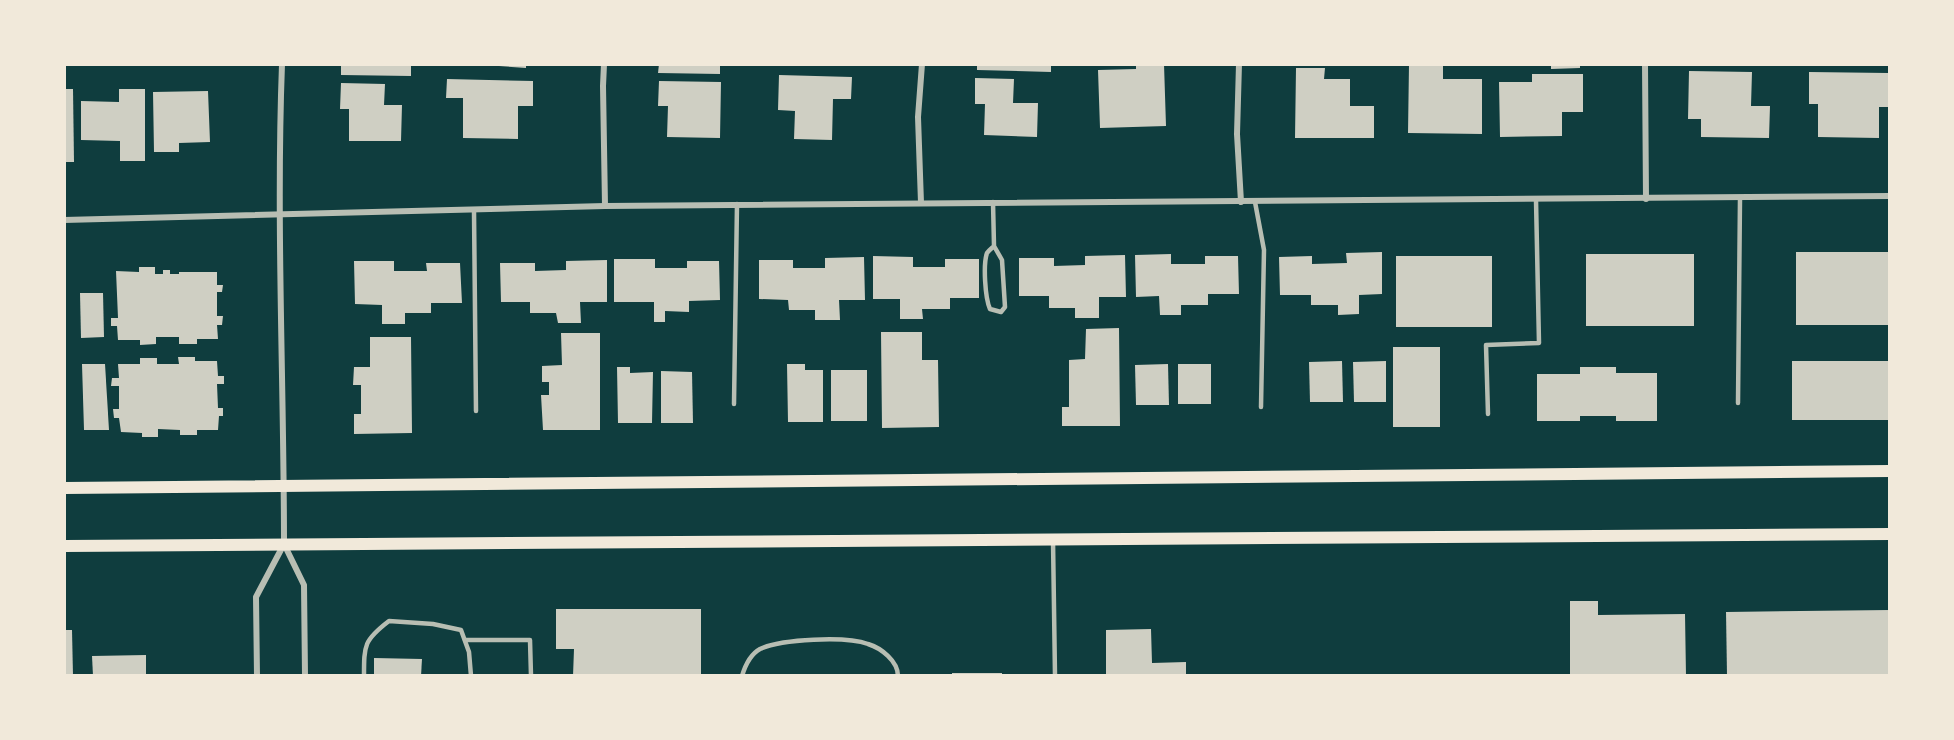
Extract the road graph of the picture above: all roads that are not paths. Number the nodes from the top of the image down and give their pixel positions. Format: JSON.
{"nodes":[{"id":1,"x":282,"y":64,"type":"edge"},
{"id":2,"x":604,"y":64,"type":"edge"},
{"id":3,"x":922,"y":64,"type":"edge"},
{"id":4,"x":1239,"y":64,"type":"edge"},
{"id":5,"x":1645,"y":64,"type":"edge"},
{"id":6,"x":1890,"y":196,"type":"edge"},
{"id":7,"x":1740,"y":198,"type":"junction"},
{"id":8,"x":1646,"y":199,"type":"junction"},
{"id":9,"x":1536,"y":200,"type":"junction"},
{"id":10,"x":993,"y":202,"type":"junction"},
{"id":11,"x":1241,"y":202,"type":"junction"},
{"id":12,"x":1255,"y":202,"type":"junction"},
{"id":13,"x":921,"y":203,"type":"junction"},
{"id":14,"x":737,"y":204,"type":"junction"},
{"id":15,"x":605,"y":206,"type":"junction"},
{"id":16,"x":474,"y":211,"type":"junction"},
{"id":17,"x":279,"y":214,"type":"junction"},
{"id":18,"x":64,"y":220,"type":"edge"},
{"id":19,"x":994,"y":246,"type":"junction"},
{"id":20,"x":1738,"y":403,"type":"dead end"},
{"id":21,"x":734,"y":404,"type":"dead end"},
{"id":22,"x":1261,"y":407,"type":"dead end"},
{"id":23,"x":476,"y":411,"type":"dead end"},
{"id":24,"x":1488,"y":414,"type":"dead end"},
{"id":25,"x":1890,"y":471,"type":"edge"},
{"id":26,"x":284,"y":486,"type":"junction"},
{"id":27,"x":64,"y":488,"type":"edge"},
{"id":28,"x":1890,"y":534,"type":"edge"},
{"id":29,"x":1053,"y":540,"type":"junction"},
{"id":30,"x":284,"y":544,"type":"junction"},
{"id":31,"x":64,"y":546,"type":"edge"},
{"id":32,"x":465,"y":640,"type":"junction"},
{"id":33,"x":257,"y":675,"type":"edge"},
{"id":34,"x":305,"y":675,"type":"edge"},
{"id":35,"x":364,"y":675,"type":"edge"},
{"id":36,"x":471,"y":675,"type":"edge"},
{"id":37,"x":531,"y":675,"type":"edge"},
{"id":38,"x":742,"y":675,"type":"edge"},
{"id":39,"x":898,"y":675,"type":"edge"},
{"id":40,"x":1055,"y":675,"type":"edge"}],
"edges":[{"from":1,"to":17,"type":"street"},
{"from":2,"to":15,"type":"street"},
{"from":3,"to":13,"type":"street"},
{"from":4,"to":11,"type":"street"},
{"from":5,"to":8,"type":"street"},
{"from":6,"to":7,"type":"street"},
{"from":7,"to":8,"type":"street"},
{"from":7,"to":20,"type":"lane"},
{"from":8,"to":9,"type":"street"},
{"from":9,"to":12,"type":"street"},
{"from":9,"to":24,"type":"lane"},
{"from":10,"to":11,"type":"street"},
{"from":10,"to":13,"type":"street"},
{"from":10,"to":19,"type":"lane"},
{"from":11,"to":12,"type":"street"},
{"from":12,"to":22,"type":"lane"},
{"from":13,"to":14,"type":"street"},
{"from":14,"to":15,"type":"street"},
{"from":14,"to":21,"type":"lane"},
{"from":15,"to":16,"type":"street"},
{"from":16,"to":17,"type":"street"},
{"from":16,"to":23,"type":"lane"},
{"from":17,"to":18,"type":"street"},
{"from":17,"to":26,"type":"street"},
{"from":19,"to":19,"type":"lane"},
{"from":25,"to":26,"type":"main road"},
{"from":26,"to":27,"type":"main road"},
{"from":26,"to":30,"type":"street"},
{"from":28,"to":29,"type":"main road"},
{"from":29,"to":30,"type":"main road"},
{"from":29,"to":40,"type":"lane"},
{"from":30,"to":31,"type":"main road"},
{"from":30,"to":33,"type":"street"},
{"from":30,"to":34,"type":"street"},
{"from":32,"to":35,"type":"lane"},
{"from":32,"to":36,"type":"lane"},
{"from":32,"to":37,"type":"lane"},
{"from":38,"to":39,"type":"lane"}]}
